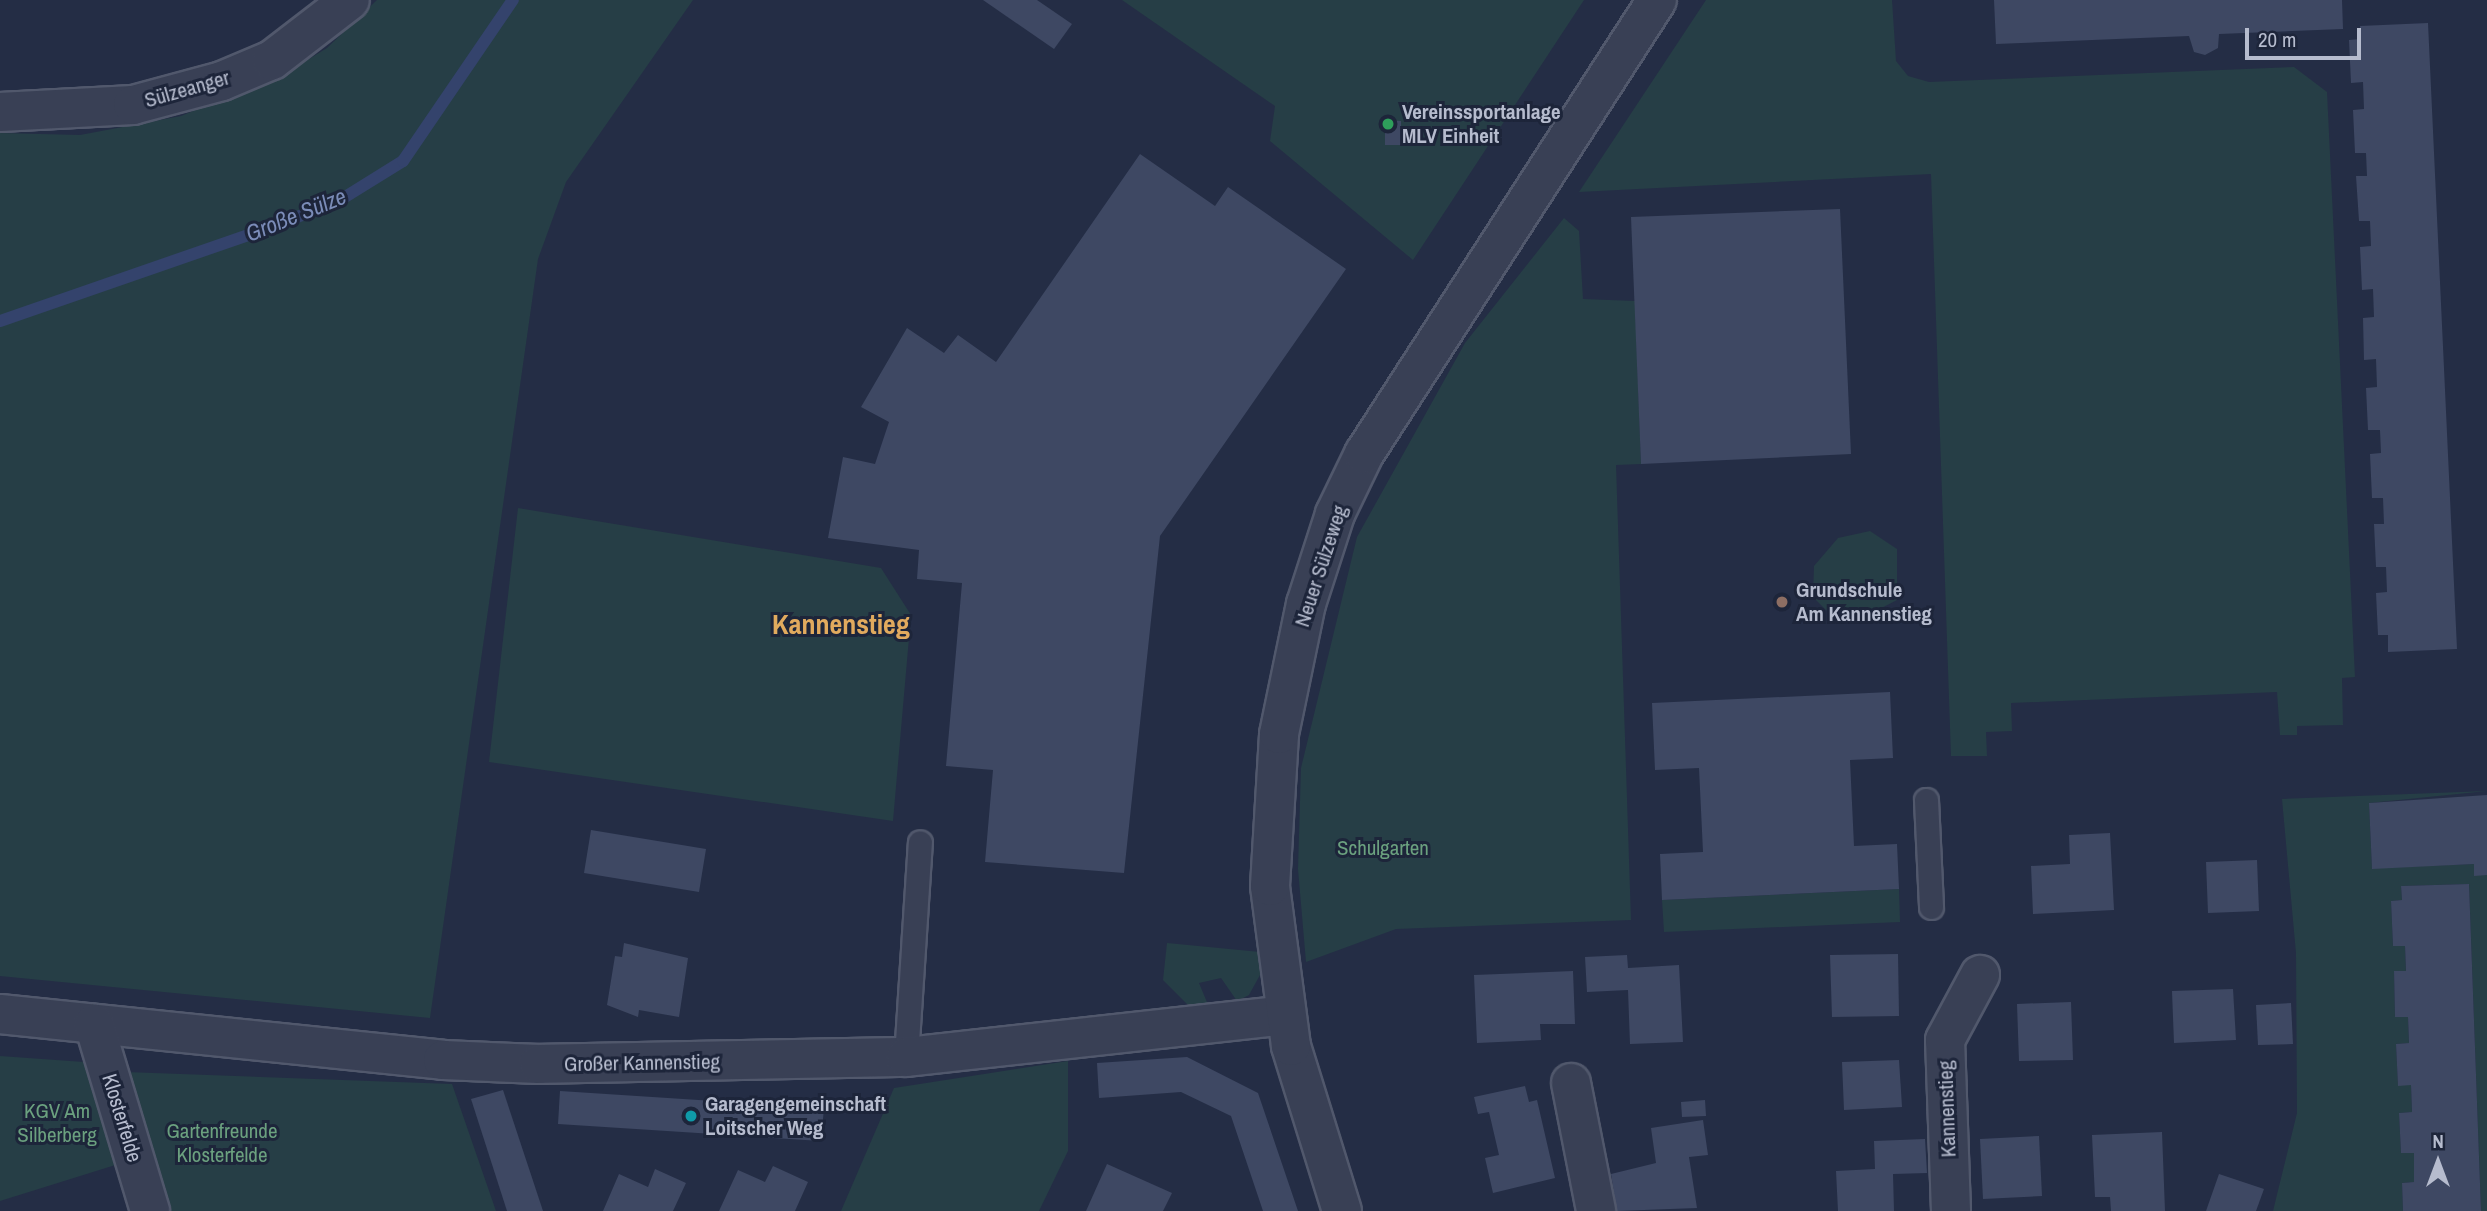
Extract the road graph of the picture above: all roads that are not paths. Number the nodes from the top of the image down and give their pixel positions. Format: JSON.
{"nodes":[{"id":1,"x":350,"y":0,"type":"edge"},
{"id":2,"x":1657,"y":0,"type":"edge"},
{"id":3,"x":0,"y":112,"type":"edge"},
{"id":4,"x":1926,"y":800,"type":"dead end"},
{"id":5,"x":920,"y":842,"type":"dead end"},
{"id":6,"x":1931,"y":907,"type":"dead end"},
{"id":7,"x":1980,"y":975,"type":"dead end"},
{"id":8,"x":0,"y":1014,"type":"edge"},
{"id":9,"x":1285,"y":1015,"type":"junction"},
{"id":10,"x":94,"y":1024,"type":"junction"},
{"id":11,"x":906,"y":1057,"type":"junction"},
{"id":12,"x":1571,"y":1083,"type":"dead end"},
{"id":13,"x":150,"y":1211,"type":"edge"},
{"id":14,"x":1342,"y":1211,"type":"edge"},
{"id":15,"x":1596,"y":1211,"type":"edge"},
{"id":16,"x":1951,"y":1211,"type":"edge"}],
"edges":[{"from":1,"to":3,"type":"street","name":"Sülzeanger"},
{"from":2,"to":9,"type":"street","name":"Neuer Sülzeweg"},
{"from":4,"to":6,"type":"lane"},
{"from":5,"to":11,"type":"lane"},
{"from":7,"to":16,"type":"street","name":"Kannenstieg"},
{"from":8,"to":10,"type":"street","name":"Großer Kannenstieg"},
{"from":9,"to":11,"type":"street","name":"Großer Kannenstieg"},
{"from":9,"to":14,"type":"street","name":"Neuer Sülzeweg"},
{"from":10,"to":11,"type":"street","name":"Großer Kannenstieg"},
{"from":10,"to":13,"type":"street","name":"Klosterfelde"},
{"from":12,"to":15,"type":"street"}]}
